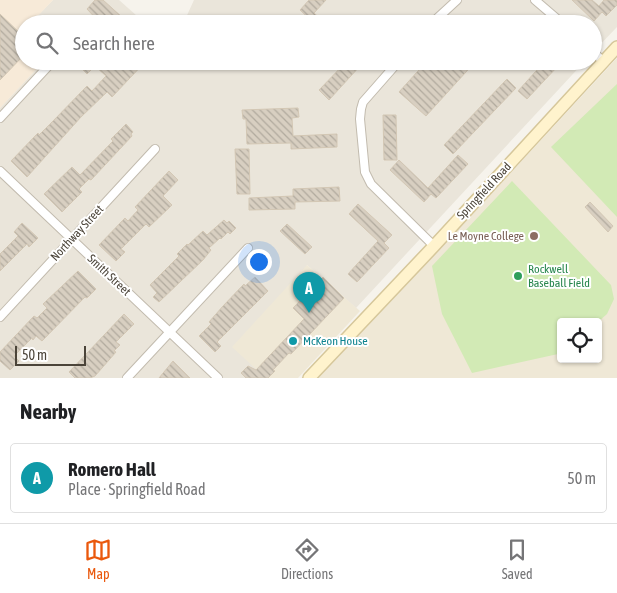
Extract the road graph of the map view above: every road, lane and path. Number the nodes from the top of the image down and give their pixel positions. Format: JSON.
{"nodes":[{"id":1,"x":458,"y":0,"type":"edge"},
{"id":2,"x":535,"y":0,"type":"edge"},
{"id":3,"x":441,"y":15,"type":"edge"},
{"id":4,"x":552,"y":15,"type":"edge"},
{"id":5,"x":617,"y":47,"type":"edge"},
{"id":6,"x":604,"y":62,"type":"edge"},
{"id":7,"x":45,"y":70,"type":"edge"},
{"id":8,"x":391,"y":70,"type":"edge"},
{"id":9,"x":597,"y":70,"type":"edge"},
{"id":10,"x":0,"y":118,"type":"edge"},
{"id":11,"x":155,"y":149,"type":"dead end"},
{"id":12,"x":0,"y":172,"type":"edge"},
{"id":13,"x":72,"y":240,"type":"junction"},
{"id":14,"x":434,"y":246,"type":"junction"},
{"id":15,"x":248,"y":248,"type":"dead end"},
{"id":16,"x":0,"y":317,"type":"edge"},
{"id":17,"x":169,"y":332,"type":"junction"},
{"id":18,"x":127,"y":378,"type":"edge"},
{"id":19,"x":218,"y":378,"type":"edge"},
{"id":20,"x":310,"y":378,"type":"edge"}],
"edges":[{"from":1,"to":3,"type":"street"},
{"from":2,"to":4,"type":"street"},
{"from":5,"to":6,"type":"street","name":"Springfield Road"},
{"from":7,"to":10,"type":"street"},
{"from":8,"to":14,"type":"street"},
{"from":9,"to":14,"type":"street","name":"Springfield Road"},
{"from":11,"to":13,"type":"street","name":"Northway Street"},
{"from":12,"to":13,"type":"street","name":"Smith Street"},
{"from":13,"to":16,"type":"street","name":"Northway Street"},
{"from":13,"to":17,"type":"street","name":"Smith Street"},
{"from":14,"to":20,"type":"street","name":"Springfield Road"},
{"from":15,"to":17,"type":"street"},
{"from":17,"to":18,"type":"street"},
{"from":17,"to":19,"type":"street","name":"Smith Street"}]}
